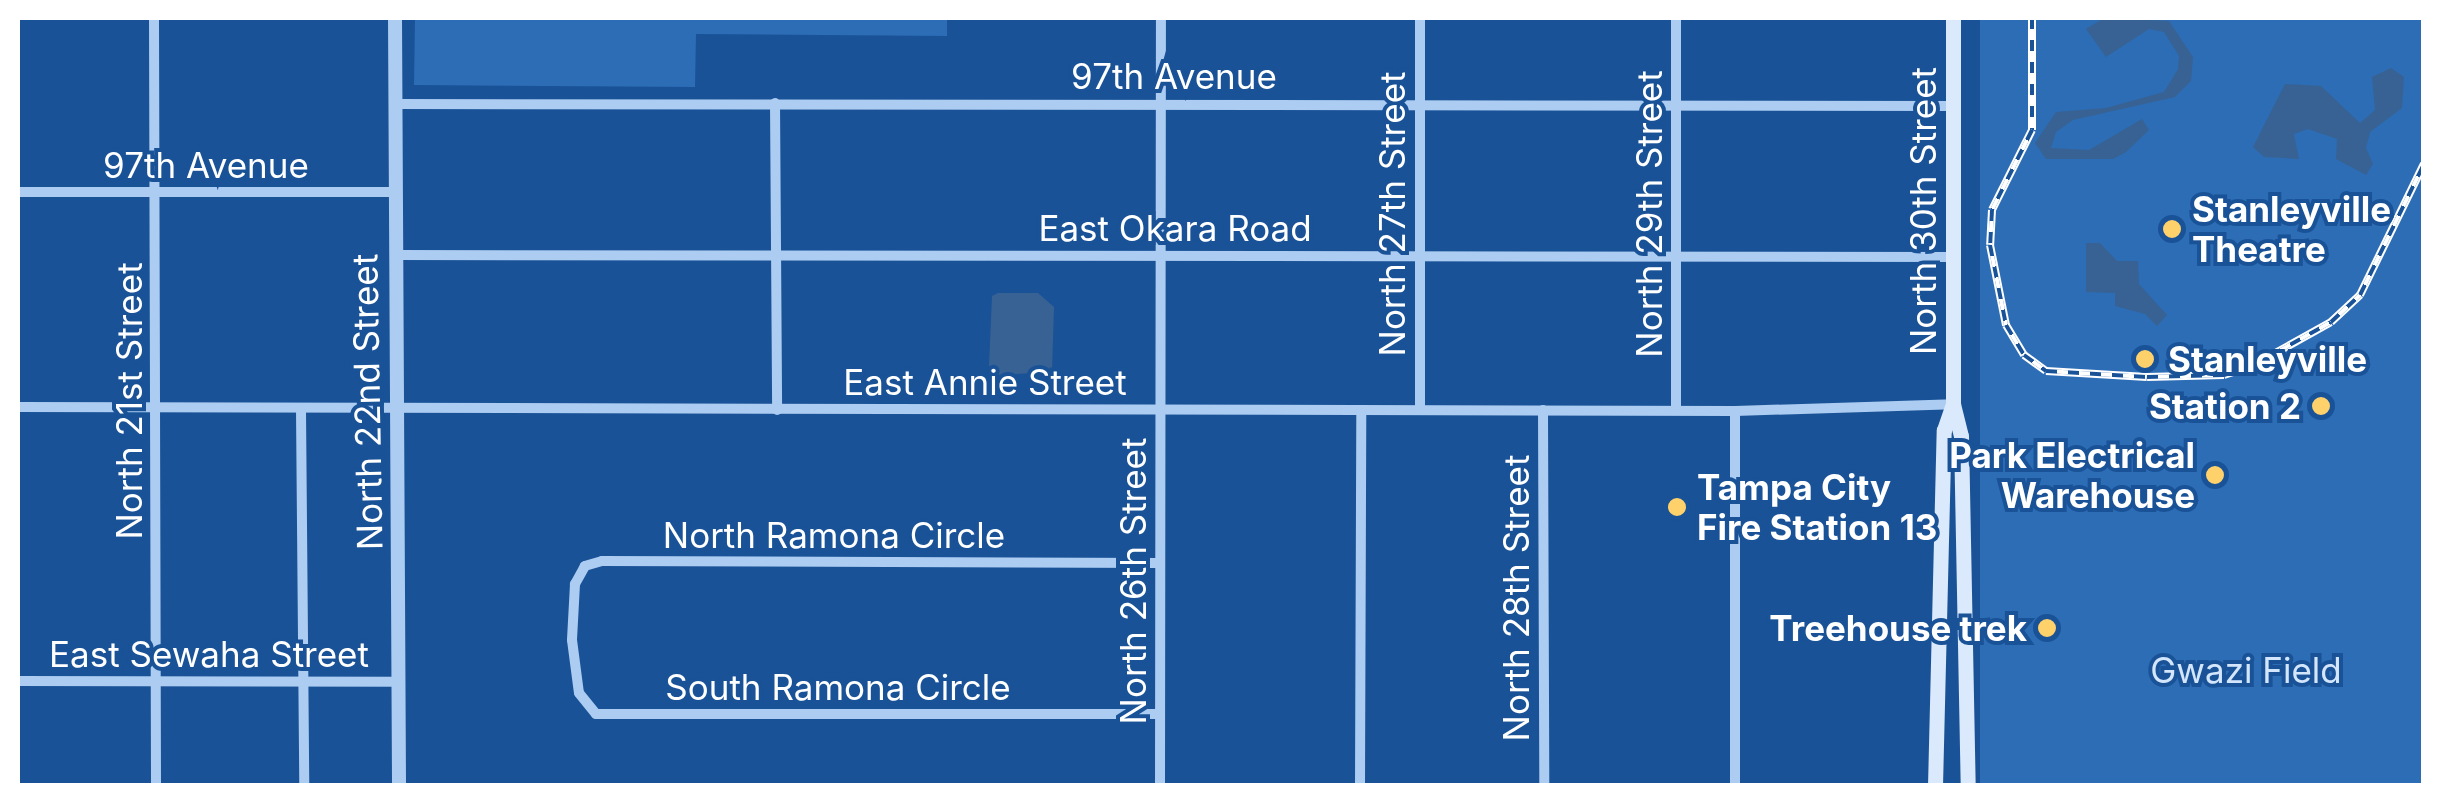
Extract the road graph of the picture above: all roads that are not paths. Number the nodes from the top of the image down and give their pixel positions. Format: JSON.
{"nodes":[{"id":1,"x":154,"y":18,"type":"edge"},
{"id":2,"x":395,"y":18,"type":"edge"},
{"id":3,"x":1161,"y":18,"type":"edge"},
{"id":4,"x":1420,"y":18,"type":"edge"},
{"id":5,"x":1676,"y":18,"type":"edge"},
{"id":6,"x":1953,"y":18,"type":"edge"},
{"id":7,"x":775,"y":102,"type":"junction"},
{"id":8,"x":1162,"y":102,"type":"junction"},
{"id":9,"x":395,"y":104,"type":"junction"},
{"id":10,"x":1420,"y":106,"type":"junction"},
{"id":11,"x":1676,"y":106,"type":"junction"},
{"id":12,"x":1953,"y":106,"type":"junction"},
{"id":13,"x":18,"y":192,"type":"edge"},
{"id":14,"x":157,"y":192,"type":"junction"},
{"id":15,"x":395,"y":192,"type":"junction"},
{"id":16,"x":396,"y":255,"type":"junction"},
{"id":17,"x":778,"y":255,"type":"junction"},
{"id":18,"x":1160,"y":255,"type":"junction"},
{"id":19,"x":1420,"y":257,"type":"junction"},
{"id":20,"x":1953,"y":257,"type":"junction"},
{"id":21,"x":1678,"y":258,"type":"junction"},
{"id":22,"x":1953,"y":404,"type":"junction"},
{"id":23,"x":18,"y":407,"type":"edge"},
{"id":24,"x":157,"y":408,"type":"junction"},
{"id":25,"x":398,"y":408,"type":"junction"},
{"id":26,"x":301,"y":410,"type":"junction"},
{"id":27,"x":777,"y":410,"type":"junction"},
{"id":28,"x":1160,"y":410,"type":"junction"},
{"id":29,"x":1361,"y":410,"type":"junction"},
{"id":30,"x":1420,"y":410,"type":"junction"},
{"id":31,"x":1544,"y":410,"type":"junction"},
{"id":32,"x":1676,"y":410,"type":"junction"},
{"id":33,"x":1735,"y":411,"type":"junction"},
{"id":34,"x":1160,"y":563,"type":"junction"},
{"id":35,"x":572,"y":640,"type":"joint"},
{"id":36,"x":18,"y":682,"type":"edge"},
{"id":37,"x":155,"y":682,"type":"junction"},
{"id":38,"x":304,"y":682,"type":"junction"},
{"id":39,"x":400,"y":682,"type":"junction"},
{"id":40,"x":1160,"y":714,"type":"junction"},
{"id":41,"x":156,"y":786,"type":"edge"},
{"id":42,"x":304,"y":786,"type":"edge"},
{"id":43,"x":399,"y":786,"type":"edge"},
{"id":44,"x":1160,"y":786,"type":"edge"},
{"id":45,"x":1360,"y":786,"type":"edge"},
{"id":46,"x":1544,"y":786,"type":"edge"},
{"id":47,"x":1735,"y":786,"type":"edge"},
{"id":48,"x":1936,"y":786,"type":"edge"},
{"id":49,"x":1968,"y":786,"type":"edge"}],
"edges":[{"from":1,"to":14,"type":"street","name":"North 21st Street"},
{"from":2,"to":9,"type":"street","name":"North 22nd Street"},
{"from":3,"to":8,"type":"street","name":"North 26th Street"},
{"from":4,"to":10,"type":"street","name":"North 27th Street"},
{"from":5,"to":11,"type":"street","name":"North 29th Street"},
{"from":6,"to":12,"type":"main road","name":"North 30th Street"},
{"from":7,"to":8,"type":"street","name":"97th Avenue"},
{"from":7,"to":9,"type":"street","name":"97th Avenue"},
{"from":7,"to":17,"type":"street"},
{"from":8,"to":10,"type":"street","name":"97th Avenue"},
{"from":8,"to":18,"type":"street","name":"North 26th Street"},
{"from":9,"to":15,"type":"street","name":"North 22nd Street"},
{"from":10,"to":11,"type":"street","name":"97th Avenue"},
{"from":10,"to":19,"type":"street","name":"North 27th Street"},
{"from":11,"to":12,"type":"street","name":"97th Avenue"},
{"from":11,"to":21,"type":"street","name":"North 29th Street"},
{"from":12,"to":20,"type":"main road","name":"North 30th Street"},
{"from":13,"to":14,"type":"street","name":"97th Avenue"},
{"from":14,"to":15,"type":"street","name":"97th Avenue"},
{"from":14,"to":24,"type":"street","name":"North 21st Street"},
{"from":15,"to":16,"type":"street","name":"North 22nd Street"},
{"from":16,"to":17,"type":"street","name":"East Okara Road"},
{"from":16,"to":25,"type":"street","name":"North 22nd Street"},
{"from":17,"to":18,"type":"street","name":"East Okara Road"},
{"from":17,"to":27,"type":"street"},
{"from":18,"to":19,"type":"street","name":"East Okara Road"},
{"from":18,"to":28,"type":"street","name":"North 26th Street"},
{"from":19,"to":21,"type":"street","name":"East Okara Road"},
{"from":19,"to":30,"type":"street","name":"North 27th Street"},
{"from":20,"to":21,"type":"street","name":"East Okara Road"},
{"from":20,"to":22,"type":"main road","name":"North 30th Street"},
{"from":21,"to":32,"type":"street","name":"North 29th Street"},
{"from":22,"to":33,"type":"street","name":"East Annie Street"},
{"from":22,"to":48,"type":"main road","name":"North 30th Street"},
{"from":22,"to":49,"type":"main road","name":"North 30th Street"},
{"from":23,"to":24,"type":"street","name":"East Annie Street"},
{"from":24,"to":26,"type":"street","name":"East Annie Street"},
{"from":24,"to":37,"type":"street","name":"North 21st Street"},
{"from":25,"to":26,"type":"street","name":"East Annie Street"},
{"from":25,"to":27,"type":"street","name":"East Annie Street"},
{"from":25,"to":39,"type":"street","name":"North 22nd Street"},
{"from":26,"to":38,"type":"street"},
{"from":27,"to":28,"type":"street","name":"East Annie Street"},
{"from":28,"to":29,"type":"street","name":"East Annie Street"},
{"from":28,"to":34,"type":"street","name":"North 26th Street"},
{"from":29,"to":30,"type":"street","name":"East Annie Street"},
{"from":29,"to":45,"type":"street"},
{"from":30,"to":31,"type":"street","name":"East Annie Street"},
{"from":31,"to":32,"type":"street","name":"East Annie Street"},
{"from":31,"to":46,"type":"street","name":"North 28th Street"},
{"from":32,"to":33,"type":"street","name":"East Annie Street"},
{"from":33,"to":47,"type":"street"},
{"from":34,"to":35,"type":"street","name":"North Ramona Circle"},
{"from":34,"to":40,"type":"street","name":"North 26th Street"},
{"from":35,"to":40,"type":"street","name":"South Ramona Circle"},
{"from":36,"to":37,"type":"street","name":"East Sewaha Street"},
{"from":37,"to":38,"type":"street","name":"East Sewaha Street"},
{"from":37,"to":41,"type":"street","name":"North 21st Street"},
{"from":38,"to":39,"type":"street","name":"East Sewaha Street"},
{"from":38,"to":42,"type":"street"},
{"from":39,"to":43,"type":"street","name":"North 22nd Street"},
{"from":40,"to":44,"type":"street","name":"North 26th Street"}]}
